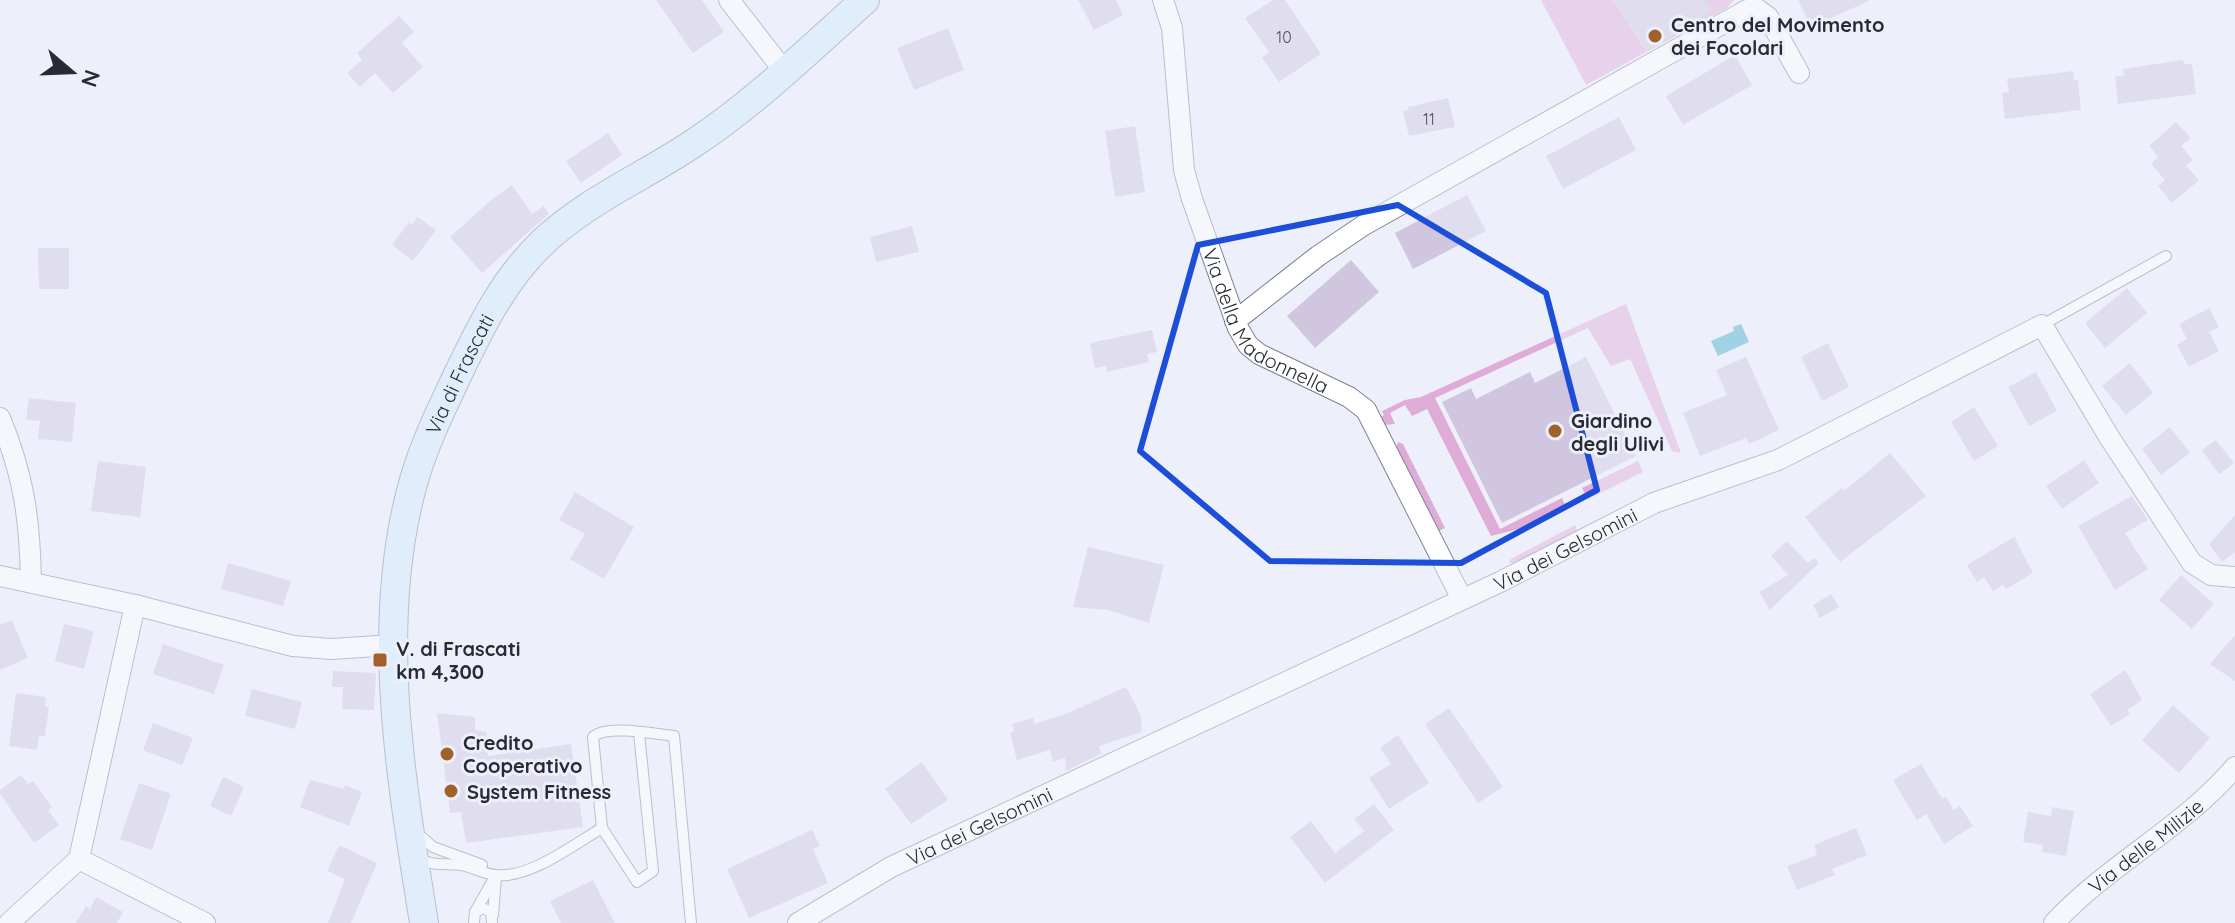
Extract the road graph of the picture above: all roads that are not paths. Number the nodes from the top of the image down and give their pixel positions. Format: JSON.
{"nodes":[{"id":1,"x":729,"y":0,"type":"edge"},
{"id":2,"x":865,"y":0,"type":"edge"},
{"id":3,"x":1163,"y":0,"type":"edge"},
{"id":4,"x":785,"y":72,"type":"junction"},
{"id":5,"x":1799,"y":73,"type":"dead end"},
{"id":6,"x":2166,"y":256,"type":"dead end"},
{"id":7,"x":1235,"y":321,"type":"junction"},
{"id":8,"x":2042,"y":325,"type":"junction"},
{"id":9,"x":0,"y":418,"type":"edge"},
{"id":10,"x":0,"y":576,"type":"edge"},
{"id":11,"x":2235,"y":577,"type":"edge"},
{"id":12,"x":31,"y":582,"type":"junction"},
{"id":13,"x":1462,"y":599,"type":"junction"},
{"id":14,"x":135,"y":605,"type":"junction"},
{"id":15,"x":393,"y":645,"type":"junction"},
{"id":16,"x":639,"y":733,"type":"junction"},
{"id":17,"x":2235,"y":767,"type":"edge"},
{"id":18,"x":409,"y":821,"type":"junction"},
{"id":19,"x":602,"y":828,"type":"junction"},
{"id":20,"x":413,"y":852,"type":"junction"},
{"id":21,"x":79,"y":859,"type":"junction"},
{"id":22,"x":496,"y":875,"type":"junction"},
{"id":23,"x":474,"y":918,"type":"edge"},
{"id":24,"x":492,"y":919,"type":"edge"},
{"id":25,"x":9,"y":923,"type":"edge"},
{"id":26,"x":205,"y":923,"type":"edge"},
{"id":27,"x":424,"y":923,"type":"edge"},
{"id":28,"x":691,"y":923,"type":"edge"},
{"id":29,"x":798,"y":923,"type":"edge"},
{"id":30,"x":2054,"y":923,"type":"edge"}],
"edges":[{"from":1,"to":4,"type":"street"},
{"from":2,"to":4,"type":"main road","name":"Via di Frascati"},
{"from":3,"to":7,"type":"street","name":"Via della Madonnella"},
{"from":4,"to":15,"type":"main road","name":"Via di Frascati"},
{"from":5,"to":7,"type":"street"},
{"from":6,"to":8,"type":"lane"},
{"from":7,"to":13,"type":"street","name":"Via della Madonnella"},
{"from":8,"to":11,"type":"street"},
{"from":8,"to":13,"type":"street","name":"Via dei Gelsomini"},
{"from":9,"to":12,"type":"street"},
{"from":10,"to":12,"type":"street"},
{"from":12,"to":14,"type":"street"},
{"from":13,"to":29,"type":"street","name":"Via dei Gelsomini"},
{"from":14,"to":15,"type":"street"},
{"from":14,"to":21,"type":"street"},
{"from":15,"to":18,"type":"main road","name":"Via di Frascati"},
{"from":16,"to":19,"type":"lane"},
{"from":16,"to":19,"type":"lane"},
{"from":16,"to":28,"type":"lane"},
{"from":17,"to":30,"type":"street","name":"Via delle Milizie"},
{"from":18,"to":20,"type":"main road","name":"Via di Frascati"},
{"from":18,"to":22,"type":"lane"},
{"from":19,"to":22,"type":"lane"},
{"from":20,"to":22,"type":"lane"},
{"from":20,"to":27,"type":"main road","name":"Via di Frascati"},
{"from":21,"to":25,"type":"street"},
{"from":21,"to":26,"type":"street"},
{"from":22,"to":23,"type":"lane"},
{"from":22,"to":24,"type":"lane"},
{"from":23,"to":24,"type":"lane"}]}
